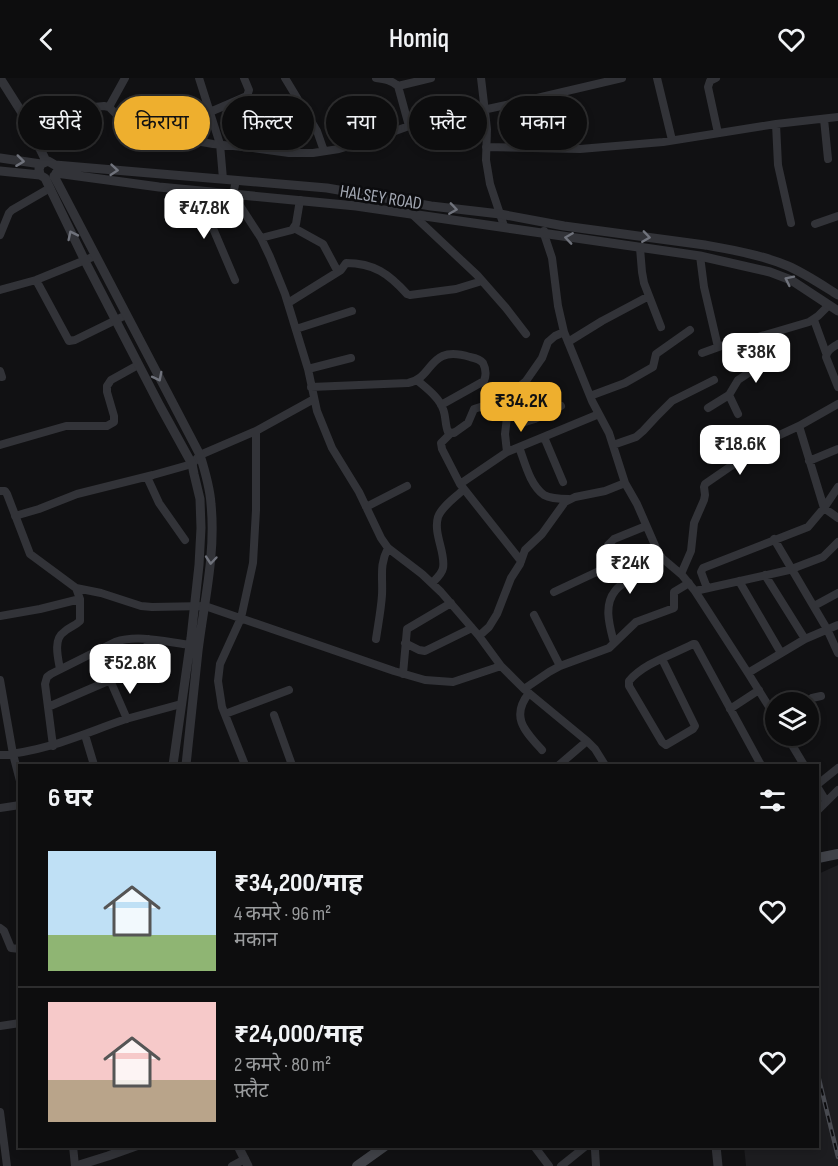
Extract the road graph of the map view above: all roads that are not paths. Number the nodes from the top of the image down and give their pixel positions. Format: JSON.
{"nodes":[{"id":1,"x":126,"y":78,"type":"edge"},
{"id":2,"x":199,"y":78,"type":"edge"},
{"id":3,"x":244,"y":78,"type":"edge"},
{"id":4,"x":285,"y":78,"type":"edge"},
{"id":5,"x":376,"y":78,"type":"edge"},
{"id":6,"x":430,"y":78,"type":"edge"},
{"id":7,"x":481,"y":78,"type":"edge"},
{"id":8,"x":622,"y":78,"type":"edge"},
{"id":9,"x":657,"y":78,"type":"edge"},
{"id":10,"x":716,"y":78,"type":"edge"},
{"id":11,"x":2,"y":85,"type":"edge"},
{"id":12,"x":398,"y":86,"type":"junction"},
{"id":13,"x":205,"y":96,"type":"edge"},
{"id":14,"x":483,"y":96,"type":"edge"},
{"id":15,"x":102,"y":106,"type":"edge"},
{"id":16,"x":109,"y":107,"type":"junction"},
{"id":17,"x":18,"y":108,"type":"edge"},
{"id":18,"x":487,"y":109,"type":"edge"},
{"id":19,"x":210,"y":112,"type":"joint"},
{"id":20,"x":838,"y":117,"type":"edge"},
{"id":21,"x":824,"y":118,"type":"junction"},
{"id":22,"x":776,"y":124,"type":"junction"},
{"id":23,"x":409,"y":126,"type":"joint"},
{"id":24,"x":718,"y":133,"type":"junction"},
{"id":25,"x":672,"y":140,"type":"junction"},
{"id":26,"x":220,"y":144,"type":"junction"},
{"id":27,"x":487,"y":147,"type":"edge"},
{"id":28,"x":38,"y":150,"type":"edge"},
{"id":29,"x":486,"y":150,"type":"edge"},
{"id":30,"x":324,"y":151,"type":"junction"},
{"id":31,"x":0,"y":158,"type":"edge"},
{"id":32,"x":828,"y":159,"type":"dead end"},
{"id":33,"x":43,"y":162,"type":"junction"},
{"id":34,"x":0,"y":171,"type":"edge"},
{"id":35,"x":50,"y":173,"type":"junction"},
{"id":36,"x":161,"y":174,"type":"junction"},
{"id":37,"x":223,"y":179,"type":"junction"},
{"id":38,"x":236,"y":180,"type":"junction"},
{"id":39,"x":311,"y":186,"type":"junction"},
{"id":40,"x":159,"y":187,"type":"junction"},
{"id":41,"x":50,"y":188,"type":"junction"},
{"id":42,"x":204,"y":192,"type":"junction"},
{"id":43,"x":233,"y":195,"type":"junction"},
{"id":44,"x":304,"y":201,"type":"junction"},
{"id":45,"x":411,"y":213,"type":"junction"},
{"id":46,"x":500,"y":214,"type":"junction"},
{"id":47,"x":838,"y":216,"type":"edge"},
{"id":48,"x":544,"y":223,"type":"junction"},
{"id":49,"x":791,"y":223,"type":"dead end"},
{"id":50,"x":815,"y":224,"type":"dead end"},
{"id":51,"x":504,"y":226,"type":"junction"},
{"id":52,"x":294,"y":228,"type":"junction"},
{"id":53,"x":612,"y":232,"type":"junction"},
{"id":54,"x":544,"y":234,"type":"junction"},
{"id":55,"x":0,"y":235,"type":"edge"},
{"id":56,"x":261,"y":238,"type":"junction"},
{"id":57,"x":692,"y":243,"type":"junction"},
{"id":58,"x":611,"y":244,"type":"junction"},
{"id":59,"x":639,"y":248,"type":"junction"},
{"id":60,"x":689,"y":255,"type":"junction"},
{"id":61,"x":95,"y":256,"type":"junction"},
{"id":62,"x":700,"y":256,"type":"junction"},
{"id":63,"x":85,"y":261,"type":"junction"},
{"id":64,"x":774,"y":261,"type":"junction"},
{"id":65,"x":338,"y":272,"type":"junction"},
{"id":66,"x":770,"y":272,"type":"junction"},
{"id":67,"x":36,"y":279,"type":"junction"},
{"id":68,"x":235,"y":280,"type":"dead end"},
{"id":69,"x":108,"y":281,"type":"junction"},
{"id":70,"x":482,"y":281,"type":"junction"},
{"id":71,"x":98,"y":286,"type":"junction"},
{"id":72,"x":0,"y":290,"type":"edge"},
{"id":73,"x":838,"y":295,"type":"edge"},
{"id":74,"x":649,"y":296,"type":"junction"},
{"id":75,"x":288,"y":303,"type":"junction"},
{"id":76,"x":829,"y":305,"type":"junction"},
{"id":77,"x":351,"y":311,"type":"dead end"},
{"id":78,"x":838,"y":311,"type":"edge"},
{"id":79,"x":126,"y":315,"type":"junction"},
{"id":80,"x":814,"y":320,"type":"junction"},
{"id":81,"x":116,"y":321,"type":"junction"},
{"id":82,"x":661,"y":327,"type":"dead end"},
{"id":83,"x":296,"y":329,"type":"junction"},
{"id":84,"x":690,"y":330,"type":"dead end"},
{"id":85,"x":564,"y":332,"type":"junction"},
{"id":86,"x":526,"y":334,"type":"dead end"},
{"id":87,"x":748,"y":340,"type":"junction"},
{"id":88,"x":567,"y":342,"type":"junction"},
{"id":89,"x":838,"y":344,"type":"edge"},
{"id":90,"x":718,"y":346,"type":"junction"},
{"id":91,"x":144,"y":348,"type":"junction"},
{"id":92,"x":702,"y":353,"type":"dead end"},
{"id":93,"x":826,"y":353,"type":"junction"},
{"id":94,"x":133,"y":354,"type":"junction"},
{"id":95,"x":351,"y":358,"type":"dead end"},
{"id":96,"x":138,"y":365,"type":"junction"},
{"id":97,"x":308,"y":369,"type":"junction"},
{"id":98,"x":417,"y":380,"type":"junction"},
{"id":99,"x":714,"y":380,"type":"dead end"},
{"id":100,"x":311,"y":387,"type":"junction"},
{"id":101,"x":838,"y":387,"type":"edge"},
{"id":102,"x":729,"y":395,"type":"junction"},
{"id":103,"x":590,"y":396,"type":"junction"},
{"id":104,"x":314,"y":399,"type":"junction"},
{"id":105,"x":503,"y":401,"type":"junction"},
{"id":106,"x":838,"y":404,"type":"edge"},
{"id":107,"x":441,"y":405,"type":"junction"},
{"id":108,"x":561,"y":406,"type":"dead end"},
{"id":109,"x":708,"y":408,"type":"dead end"},
{"id":110,"x":599,"y":414,"type":"junction"},
{"id":111,"x":738,"y":414,"type":"dead end"},
{"id":112,"x":799,"y":426,"type":"junction"},
{"id":113,"x":256,"y":431,"type":"junction"},
{"id":114,"x":450,"y":434,"type":"junction"},
{"id":115,"x":544,"y":437,"type":"junction"},
{"id":116,"x":0,"y":445,"type":"edge"},
{"id":117,"x":613,"y":445,"type":"junction"},
{"id":118,"x":519,"y":447,"type":"junction"},
{"id":119,"x":838,"y":449,"type":"edge"},
{"id":120,"x":507,"y":452,"type":"junction"},
{"id":121,"x":200,"y":455,"type":"junction"},
{"id":122,"x":809,"y":461,"type":"junction"},
{"id":123,"x":192,"y":464,"type":"junction"},
{"id":124,"x":147,"y":477,"type":"junction"},
{"id":125,"x":563,"y":483,"type":"dead end"},
{"id":126,"x":625,"y":483,"type":"junction"},
{"id":127,"x":407,"y":486,"type":"dead end"},
{"id":128,"x":462,"y":487,"type":"junction"},
{"id":129,"x":838,"y":487,"type":"edge"},
{"id":130,"x":0,"y":491,"type":"edge"},
{"id":131,"x":569,"y":499,"type":"junction"},
{"id":132,"x":366,"y":507,"type":"junction"},
{"id":133,"x":824,"y":508,"type":"junction"},
{"id":134,"x":15,"y":516,"type":"junction"},
{"id":135,"x":838,"y":518,"type":"edge"},
{"id":136,"x":646,"y":526,"type":"junction"},
{"id":137,"x":774,"y":539,"type":"junction"},
{"id":138,"x":185,"y":540,"type":"dead end"},
{"id":139,"x":838,"y":542,"type":"edge"},
{"id":140,"x":388,"y":548,"type":"junction"},
{"id":141,"x":657,"y":550,"type":"junction"},
{"id":142,"x":521,"y":561,"type":"junction"},
{"id":143,"x":792,"y":568,"type":"junction"},
{"id":144,"x":681,"y":574,"type":"junction"},
{"id":145,"x":765,"y":575,"type":"junction"},
{"id":146,"x":739,"y":581,"type":"junction"},
{"id":147,"x":432,"y":583,"type":"junction"},
{"id":148,"x":689,"y":583,"type":"junction"},
{"id":149,"x":76,"y":588,"type":"junction"},
{"id":150,"x":707,"y":588,"type":"junction"},
{"id":151,"x":695,"y":591,"type":"junction"},
{"id":152,"x":554,"y":592,"type":"dead end"},
{"id":153,"x":838,"y":593,"type":"edge"},
{"id":154,"x":80,"y":599,"type":"junction"},
{"id":155,"x":451,"y":603,"type":"junction"},
{"id":156,"x":195,"y":606,"type":"junction"},
{"id":157,"x":205,"y":606,"type":"junction"},
{"id":158,"x":814,"y":606,"type":"junction"},
{"id":159,"x":534,"y":615,"type":"dead end"},
{"id":160,"x":0,"y":616,"type":"edge"},
{"id":161,"x":241,"y":618,"type":"junction"},
{"id":162,"x":838,"y":625,"type":"edge"},
{"id":163,"x":472,"y":628,"type":"junction"},
{"id":164,"x":827,"y":629,"type":"junction"},
{"id":165,"x":478,"y":636,"type":"junction"},
{"id":166,"x":149,"y":639,"type":"junction"},
{"id":167,"x":376,"y":639,"type":"dead end"},
{"id":168,"x":805,"y":639,"type":"junction"},
{"id":169,"x":405,"y":643,"type":"junction"},
{"id":170,"x":614,"y":643,"type":"junction"},
{"id":171,"x":189,"y":645,"type":"junction"},
{"id":172,"x":781,"y":653,"type":"junction"},
{"id":173,"x":838,"y":653,"type":"edge"},
{"id":174,"x":662,"y":659,"type":"junction"},
{"id":175,"x":501,"y":666,"type":"junction"},
{"id":176,"x":560,"y":666,"type":"junction"},
{"id":177,"x":60,"y":669,"type":"junction"},
{"id":178,"x":748,"y":673,"type":"junction"},
{"id":179,"x":402,"y":674,"type":"junction"},
{"id":180,"x":0,"y":680,"type":"edge"},
{"id":181,"x":111,"y":680,"type":"junction"},
{"id":182,"x":183,"y":690,"type":"junction"},
{"id":183,"x":289,"y":690,"type":"dead end"},
{"id":184,"x":759,"y":690,"type":"junction"},
{"id":185,"x":195,"y":691,"type":"junction"},
{"id":186,"x":526,"y":691,"type":"junction"},
{"id":187,"x":765,"y":700,"type":"edge"},
{"id":188,"x":181,"y":704,"type":"junction"},
{"id":189,"x":48,"y":707,"type":"junction"},
{"id":190,"x":730,"y":709,"type":"junction"},
{"id":191,"x":225,"y":714,"type":"junction"},
{"id":192,"x":274,"y":715,"type":"dead end"},
{"id":193,"x":127,"y":719,"type":"junction"},
{"id":194,"x":179,"y":719,"type":"junction"},
{"id":195,"x":191,"y":720,"type":"junction"},
{"id":196,"x":85,"y":735,"type":"junction"},
{"id":197,"x":587,"y":741,"type":"junction"},
{"id":198,"x":52,"y":746,"type":"junction"},
{"id":199,"x":793,"y":746,"type":"edge"},
{"id":200,"x":542,"y":750,"type":"dead end"},
{"id":201,"x":13,"y":754,"type":"junction"},
{"id":202,"x":0,"y":755,"type":"edge"},
{"id":203,"x":94,"y":764,"type":"edge"},
{"id":204,"x":173,"y":764,"type":"edge"},
{"id":205,"x":186,"y":764,"type":"edge"},
{"id":206,"x":245,"y":764,"type":"edge"},
{"id":207,"x":292,"y":764,"type":"edge"},
{"id":208,"x":560,"y":764,"type":"edge"},
{"id":209,"x":604,"y":764,"type":"edge"},
{"id":210,"x":761,"y":764,"type":"edge"},
{"id":211,"x":803,"y":764,"type":"edge"},
{"id":212,"x":838,"y":768,"type":"edge"},
{"id":213,"x":18,"y":773,"type":"edge"},
{"id":214,"x":819,"y":785,"type":"edge"},
{"id":215,"x":819,"y":788,"type":"edge"},
{"id":216,"x":838,"y":790,"type":"edge"},
{"id":217,"x":826,"y":801,"type":"junction"},
{"id":218,"x":18,"y":805,"type":"edge"},
{"id":219,"x":0,"y":808,"type":"edge"},
{"id":220,"x":819,"y":809,"type":"edge"},
{"id":221,"x":838,"y":854,"type":"edge"},
{"id":222,"x":819,"y":858,"type":"edge"},
{"id":223,"x":0,"y":928,"type":"edge"},
{"id":224,"x":18,"y":950,"type":"edge"},
{"id":225,"x":18,"y":1023,"type":"edge"},
{"id":226,"x":0,"y":1026,"type":"edge"},
{"id":227,"x":0,"y":1112,"type":"edge"},
{"id":228,"x":73,"y":1148,"type":"edge"},
{"id":229,"x":130,"y":1148,"type":"edge"},
{"id":230,"x":239,"y":1148,"type":"edge"},
{"id":231,"x":382,"y":1148,"type":"edge"},
{"id":232,"x":536,"y":1148,"type":"edge"},
{"id":233,"x":584,"y":1148,"type":"edge"},
{"id":234,"x":596,"y":1148,"type":"edge"},
{"id":235,"x":716,"y":1148,"type":"edge"},
{"id":236,"x":247,"y":1163,"type":"edge"},
{"id":237,"x":8,"y":1166,"type":"edge"},
{"id":238,"x":76,"y":1166,"type":"edge"},
{"id":239,"x":232,"y":1166,"type":"edge"},
{"id":240,"x":357,"y":1166,"type":"edge"},
{"id":241,"x":549,"y":1166,"type":"edge"},
{"id":242,"x":561,"y":1166,"type":"edge"},
{"id":243,"x":596,"y":1166,"type":"edge"},
{"id":244,"x":718,"y":1166,"type":"edge"}],
"edges":[{"from":1,"to":16,"type":"street"},
{"from":2,"to":13,"type":"street"},
{"from":3,"to":19,"type":"street"},
{"from":4,"to":30,"type":"street"},
{"from":5,"to":12,"type":"street"},
{"from":6,"to":12,"type":"street"},
{"from":7,"to":14,"type":"street"},
{"from":8,"to":18,"type":"street"},
{"from":9,"to":25,"type":"street"},
{"from":10,"to":24,"type":"street"},
{"from":11,"to":17,"type":"street"},
{"from":12,"to":23,"type":"street"},
{"from":15,"to":16,"type":"street"},
{"from":16,"to":26,"type":"street"},
{"from":19,"to":26,"type":"street"},
{"from":20,"to":21,"type":"street"},
{"from":21,"to":22,"type":"street"},
{"from":21,"to":32,"type":"street"},
{"from":22,"to":24,"type":"street"},
{"from":22,"to":49,"type":"street"},
{"from":23,"to":30,"type":"street"},
{"from":24,"to":25,"type":"street"},
{"from":25,"to":27,"type":"street"},
{"from":26,"to":30,"type":"street"},
{"from":26,"to":37,"type":"street"},
{"from":28,"to":33,"type":"street"},
{"from":29,"to":46,"type":"street"},
{"from":31,"to":33,"type":"street","one_way":true},
{"from":33,"to":35,"type":"street"},
{"from":33,"to":35,"type":"street"},
{"from":34,"to":35,"type":"street"},
{"from":35,"to":36,"type":"street","name":"HALSEY ROAD","one_way":true},
{"from":35,"to":40,"type":"street"},
{"from":35,"to":41,"type":"street"},
{"from":35,"to":61,"type":"street"},
{"from":36,"to":37,"type":"street","name":"HALSEY ROAD"},
{"from":36,"to":40,"type":"street"},
{"from":37,"to":38,"type":"street","name":"HALSEY ROAD"},
{"from":38,"to":39,"type":"street","name":"HALSEY ROAD"},
{"from":38,"to":43,"type":"street"},
{"from":39,"to":44,"type":"street"},
{"from":39,"to":46,"type":"street","name":"HALSEY ROAD","one_way":true},
{"from":40,"to":42,"type":"street"},
{"from":41,"to":55,"type":"street"},
{"from":63,"to":41,"type":"street","one_way":true},
{"from":42,"to":43,"type":"street"},
{"from":42,"to":68,"type":"street"},
{"from":43,"to":44,"type":"street"},
{"from":43,"to":56,"type":"street"},
{"from":44,"to":45,"type":"street"},
{"from":44,"to":52,"type":"street"},
{"from":45,"to":51,"type":"street"},
{"from":45,"to":70,"type":"street"},
{"from":46,"to":48,"type":"street","name":"HALSEY ROAD"},
{"from":46,"to":51,"type":"street"},
{"from":47,"to":50,"type":"street"},
{"from":48,"to":53,"type":"street","name":"HALSEY ROAD"},
{"from":48,"to":54,"type":"street"},
{"from":51,"to":54,"type":"street"},
{"from":52,"to":56,"type":"street"},
{"from":52,"to":65,"type":"street"},
{"from":53,"to":57,"type":"street","name":"HALSEY ROAD","one_way":true},
{"from":53,"to":58,"type":"street"},
{"from":58,"to":54,"type":"street","one_way":true},
{"from":54,"to":85,"type":"street"},
{"from":56,"to":75,"type":"street"},
{"from":57,"to":60,"type":"street"},
{"from":57,"to":64,"type":"street","name":"HALSEY ROAD"},
{"from":58,"to":59,"type":"street"},
{"from":59,"to":60,"type":"street"},
{"from":59,"to":74,"type":"street"},
{"from":60,"to":62,"type":"street"},
{"from":61,"to":63,"type":"street"},
{"from":61,"to":69,"type":"street"},
{"from":62,"to":66,"type":"street"},
{"from":62,"to":90,"type":"street"},
{"from":63,"to":67,"type":"street"},
{"from":63,"to":71,"type":"street"},
{"from":64,"to":66,"type":"street"},
{"from":64,"to":73,"type":"street","name":"HALSEY ROAD"},
{"from":65,"to":70,"type":"street"},
{"from":65,"to":75,"type":"street"},
{"from":76,"to":66,"type":"street","one_way":true},
{"from":67,"to":72,"type":"street"},
{"from":67,"to":81,"type":"street"},
{"from":69,"to":71,"type":"street"},
{"from":69,"to":79,"type":"street"},
{"from":70,"to":86,"type":"street"},
{"from":71,"to":81,"type":"street"},
{"from":74,"to":82,"type":"street"},
{"from":74,"to":88,"type":"street"},
{"from":75,"to":83,"type":"street"},
{"from":76,"to":78,"type":"street"},
{"from":76,"to":80,"type":"street"},
{"from":77,"to":83,"type":"street"},
{"from":79,"to":81,"type":"street"},
{"from":79,"to":91,"type":"street"},
{"from":80,"to":87,"type":"street"},
{"from":80,"to":93,"type":"street"},
{"from":81,"to":94,"type":"street"},
{"from":83,"to":97,"type":"street"},
{"from":84,"to":103,"type":"street"},
{"from":85,"to":88,"type":"street"},
{"from":85,"to":105,"type":"street"},
{"from":87,"to":90,"type":"street"},
{"from":87,"to":102,"type":"street"},
{"from":88,"to":103,"type":"street"},
{"from":89,"to":93,"type":"street"},
{"from":90,"to":92,"type":"street"},
{"from":91,"to":94,"type":"street"},
{"from":91,"to":121,"type":"street","one_way":true},
{"from":93,"to":101,"type":"street"},
{"from":94,"to":96,"type":"street"},
{"from":95,"to":97,"type":"street"},
{"from":96,"to":116,"type":"street"},
{"from":96,"to":123,"type":"street"},
{"from":97,"to":100,"type":"street"},
{"from":98,"to":100,"type":"street"},
{"from":98,"to":107,"type":"street"},
{"from":98,"to":107,"type":"street"},
{"from":99,"to":117,"type":"street"},
{"from":100,"to":104,"type":"street"},
{"from":102,"to":109,"type":"street"},
{"from":102,"to":111,"type":"street"},
{"from":103,"to":110,"type":"street"},
{"from":104,"to":113,"type":"street"},
{"from":104,"to":132,"type":"street"},
{"from":105,"to":108,"type":"street"},
{"from":105,"to":114,"type":"street"},
{"from":105,"to":120,"type":"street"},
{"from":106,"to":112,"type":"street"},
{"from":107,"to":114,"type":"street"},
{"from":110,"to":115,"type":"street"},
{"from":110,"to":117,"type":"street"},
{"from":112,"to":122,"type":"street"},
{"from":112,"to":144,"type":"street"},
{"from":113,"to":121,"type":"street"},
{"from":113,"to":161,"type":"street"},
{"from":114,"to":128,"type":"street"},
{"from":115,"to":118,"type":"street"},
{"from":115,"to":125,"type":"street"},
{"from":117,"to":126,"type":"street"},
{"from":118,"to":120,"type":"street"},
{"from":118,"to":131,"type":"street"},
{"from":119,"to":122,"type":"street"},
{"from":120,"to":128,"type":"street"},
{"from":121,"to":123,"type":"street"},
{"from":121,"to":157,"type":"street","one_way":true},
{"from":122,"to":133,"type":"street"},
{"from":123,"to":124,"type":"street"},
{"from":123,"to":156,"type":"street"},
{"from":124,"to":134,"type":"street"},
{"from":124,"to":138,"type":"street"},
{"from":126,"to":131,"type":"street"},
{"from":126,"to":136,"type":"street"},
{"from":127,"to":132,"type":"street"},
{"from":128,"to":142,"type":"street"},
{"from":128,"to":147,"type":"street"},
{"from":129,"to":133,"type":"street"},
{"from":130,"to":134,"type":"street"},
{"from":131,"to":142,"type":"street"},
{"from":132,"to":140,"type":"street"},
{"from":133,"to":135,"type":"street"},
{"from":133,"to":137,"type":"street"},
{"from":134,"to":149,"type":"street"},
{"from":136,"to":141,"type":"street"},
{"from":136,"to":152,"type":"street"},
{"from":137,"to":143,"type":"street"},
{"from":137,"to":150,"type":"street"},
{"from":139,"to":143,"type":"street"},
{"from":140,"to":147,"type":"street"},
{"from":140,"to":167,"type":"street"},
{"from":141,"to":144,"type":"street"},
{"from":141,"to":170,"type":"street"},
{"from":142,"to":165,"type":"street"},
{"from":143,"to":145,"type":"street"},
{"from":143,"to":158,"type":"street"},
{"from":144,"to":148,"type":"street"},
{"from":145,"to":146,"type":"street"},
{"from":145,"to":168,"type":"street"},
{"from":146,"to":150,"type":"street"},
{"from":146,"to":172,"type":"street"},
{"from":147,"to":155,"type":"street"},
{"from":148,"to":151,"type":"street"},
{"from":148,"to":170,"type":"street"},
{"from":149,"to":154,"type":"street"},
{"from":149,"to":156,"type":"street"},
{"from":150,"to":151,"type":"street"},
{"from":151,"to":178,"type":"street"},
{"from":153,"to":158,"type":"street"},
{"from":154,"to":160,"type":"street"},
{"from":154,"to":177,"type":"street"},
{"from":155,"to":163,"type":"street"},
{"from":155,"to":169,"type":"street"},
{"from":156,"to":157,"type":"street"},
{"from":156,"to":171,"type":"street"},
{"from":157,"to":161,"type":"street"},
{"from":157,"to":185,"type":"street"},
{"from":158,"to":164,"type":"street"},
{"from":159,"to":176,"type":"street"},
{"from":161,"to":179,"type":"street"},
{"from":161,"to":191,"type":"street"},
{"from":162,"to":164,"type":"street"},
{"from":163,"to":165,"type":"street"},
{"from":163,"to":169,"type":"street"},
{"from":164,"to":168,"type":"street"},
{"from":164,"to":173,"type":"street"},
{"from":165,"to":175,"type":"street"},
{"from":166,"to":171,"type":"street"},
{"from":166,"to":177,"type":"street"},
{"from":166,"to":181,"type":"street"},
{"from":168,"to":172,"type":"street"},
{"from":169,"to":179,"type":"street"},
{"from":170,"to":176,"type":"street"},
{"from":171,"to":182,"type":"street"},
{"from":172,"to":178,"type":"street"},
{"from":174,"to":174,"type":"street"},
{"from":174,"to":190,"type":"street"},
{"from":175,"to":179,"type":"street"},
{"from":175,"to":186,"type":"street"},
{"from":176,"to":186,"type":"street"},
{"from":177,"to":189,"type":"street"},
{"from":178,"to":184,"type":"street"},
{"from":180,"to":201,"type":"street"},
{"from":181,"to":189,"type":"street"},
{"from":181,"to":193,"type":"street"},
{"from":182,"to":185,"type":"street"},
{"from":182,"to":188,"type":"street"},
{"from":183,"to":191,"type":"street"},
{"from":184,"to":187,"type":"street"},
{"from":184,"to":190,"type":"street"},
{"from":185,"to":195,"type":"street"},
{"from":186,"to":197,"type":"street"},
{"from":186,"to":200,"type":"street"},
{"from":188,"to":193,"type":"street"},
{"from":188,"to":194,"type":"street"},
{"from":189,"to":198,"type":"street"},
{"from":190,"to":210,"type":"street"},
{"from":191,"to":206,"type":"street"},
{"from":192,"to":207,"type":"street"},
{"from":193,"to":196,"type":"street"},
{"from":194,"to":195,"type":"street"},
{"from":194,"to":204,"type":"street"},
{"from":195,"to":205,"type":"street"},
{"from":196,"to":198,"type":"street"},
{"from":196,"to":203,"type":"street"},
{"from":197,"to":208,"type":"street"},
{"from":197,"to":209,"type":"street"},
{"from":198,"to":201,"type":"street"},
{"from":199,"to":211,"type":"street"},
{"from":201,"to":202,"type":"street"},
{"from":201,"to":213,"type":"street"},
{"from":212,"to":214,"type":"street"},
{"from":215,"to":217,"type":"street"},
{"from":216,"to":217,"type":"street"},
{"from":217,"to":220,"type":"street"},
{"from":218,"to":219,"type":"street"},
{"from":221,"to":222,"type":"main road"},
{"from":223,"to":224,"type":"street"},
{"from":225,"to":226,"type":"street"},
{"from":227,"to":237,"type":"street"},
{"from":228,"to":238,"type":"street"},
{"from":229,"to":238,"type":"street"},
{"from":230,"to":236,"type":"street"},
{"from":231,"to":240,"type":"main road"},
{"from":232,"to":241,"type":"street"},
{"from":233,"to":242,"type":"street"},
{"from":234,"to":243,"type":"street"},
{"from":235,"to":244,"type":"street"},
{"from":236,"to":239,"type":"street"}]}
